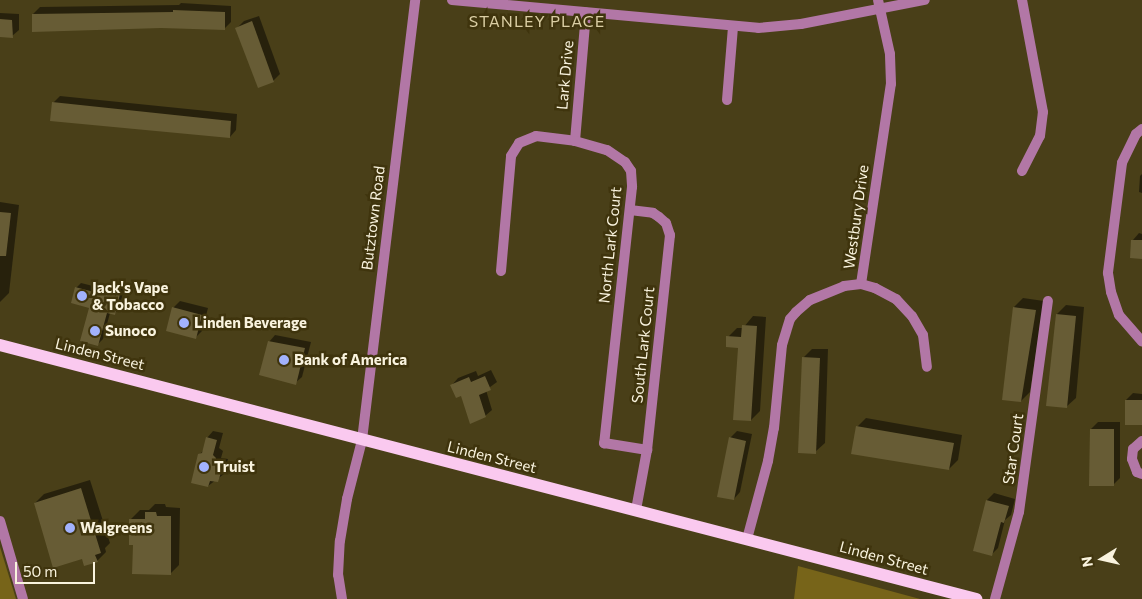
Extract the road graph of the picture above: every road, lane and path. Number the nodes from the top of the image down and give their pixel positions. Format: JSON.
{"nodes":[{"id":1,"x":414,"y":0,"type":"edge"},
{"id":2,"x":452,"y":0,"type":"edge"},
{"id":3,"x":925,"y":0,"type":"edge"},
{"id":4,"x":1022,"y":0,"type":"edge"},
{"id":5,"x":879,"y":4,"type":"edge"},
{"id":6,"x":586,"y":12,"type":"junction"},
{"id":7,"x":733,"y":27,"type":"junction"},
{"id":8,"x":727,"y":100,"type":"dead end"},
{"id":9,"x":1142,"y":129,"type":"edge"},
{"id":10,"x":575,"y":141,"type":"junction"},
{"id":11,"x":1022,"y":171,"type":"dead end"},
{"id":12,"x":630,"y":210,"type":"junction"},
{"id":13,"x":501,"y":271,"type":"dead end"},
{"id":14,"x":861,"y":284,"type":"junction"},
{"id":15,"x":1048,"y":301,"type":"dead end"},
{"id":16,"x":1142,"y":341,"type":"edge"},
{"id":17,"x":4,"y":349,"type":"edge"},
{"id":18,"x":927,"y":367,"type":"dead end"},
{"id":19,"x":362,"y":440,"type":"junction"},
{"id":20,"x":1142,"y":441,"type":"edge"},
{"id":21,"x":647,"y":450,"type":"junction"},
{"id":22,"x":1142,"y":474,"type":"edge"},
{"id":23,"x":636,"y":510,"type":"junction"},
{"id":24,"x":0,"y":521,"type":"edge"},
{"id":25,"x":747,"y":539,"type":"junction"},
{"id":26,"x":23,"y":599,"type":"edge"},
{"id":27,"x":342,"y":599,"type":"edge"},
{"id":28,"x":976,"y":599,"type":"edge"},
{"id":29,"x":995,"y":599,"type":"edge"}],
"edges":[{"from":1,"to":19,"type":"street","name":"Butztown Road"},
{"from":2,"to":6,"type":"street"},
{"from":3,"to":5,"type":"street"},
{"from":4,"to":11,"type":"street"},
{"from":5,"to":7,"type":"street"},
{"from":5,"to":14,"type":"street","name":"Westbury Drive"},
{"from":6,"to":7,"type":"street"},
{"from":6,"to":10,"type":"street","name":"Lark Drive"},
{"from":7,"to":8,"type":"street"},
{"from":9,"to":16,"type":"street"},
{"from":10,"to":12,"type":"street","name":"North Lark Court"},
{"from":10,"to":13,"type":"street","name":"North Lark Court"},
{"from":12,"to":21,"type":"street","name":"South Lark Court"},
{"from":12,"to":21,"type":"street","name":"North Lark Court"},
{"from":14,"to":18,"type":"street"},
{"from":14,"to":25,"type":"street","name":"Westbury Drive"},
{"from":15,"to":29,"type":"street","name":"Star Court"},
{"from":17,"to":19,"type":"main road","name":"Linden Street"},
{"from":19,"to":23,"type":"main road","name":"Linden Street"},
{"from":19,"to":27,"type":"street","name":"Butztown Road"},
{"from":20,"to":22,"type":"street"},
{"from":21,"to":23,"type":"street","name":"South Lark Court"},
{"from":23,"to":25,"type":"main road","name":"Linden Street"},
{"from":24,"to":26,"type":"street"},
{"from":25,"to":28,"type":"main road","name":"Linden Street"}]}
